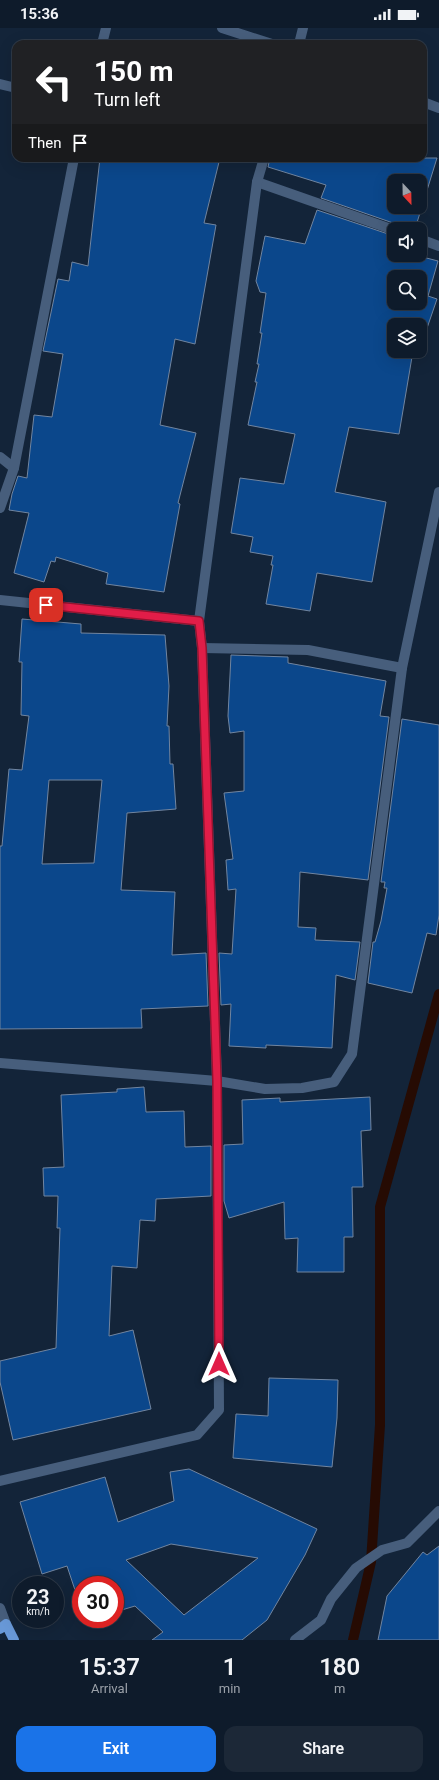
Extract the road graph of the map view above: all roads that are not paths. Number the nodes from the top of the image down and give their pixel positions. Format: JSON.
{"nodes":[{"id":1,"x":106,"y":28,"type":"edge"},
{"id":2,"x":222,"y":28,"type":"edge"},
{"id":3,"x":303,"y":28,"type":"edge"},
{"id":4,"x":103,"y":40,"type":"edge"},
{"id":5,"x":260,"y":40,"type":"edge"},
{"id":6,"x":300,"y":40,"type":"edge"},
{"id":7,"x":0,"y":84,"type":"edge"},
{"id":8,"x":12,"y":87,"type":"edge"},
{"id":9,"x":427,"y":104,"type":"edge"},
{"id":10,"x":439,"y":108,"type":"edge"},
{"id":11,"x":73,"y":162,"type":"edge"},
{"id":12,"x":263,"y":162,"type":"edge"},
{"id":13,"x":257,"y":182,"type":"junction"},
{"id":14,"x":387,"y":228,"type":"edge"},
{"id":15,"x":427,"y":242,"type":"edge"},
{"id":16,"x":439,"y":246,"type":"edge"},
{"id":17,"x":0,"y":457,"type":"edge"},
{"id":18,"x":14,"y":468,"type":"junction"},
{"id":19,"x":439,"y":492,"type":"edge"},
{"id":20,"x":0,"y":508,"type":"edge"},
{"id":21,"x":0,"y":600,"type":"edge"},
{"id":22,"x":199,"y":621,"type":"junction"},
{"id":23,"x":202,"y":648,"type":"junction"},
{"id":24,"x":402,"y":668,"type":"junction"},
{"id":25,"x":0,"y":1063,"type":"edge"},
{"id":26,"x":217,"y":1080,"type":"junction"},
{"id":27,"x":0,"y":1481,"type":"edge"},
{"id":28,"x":438,"y":1514,"type":"edge"},
{"id":29,"x":0,"y":1608,"type":"edge"},
{"id":30,"x":3,"y":1627,"type":"edge"},
{"id":31,"x":14,"y":1640,"type":"edge"},
{"id":32,"x":295,"y":1640,"type":"edge"}],
"edges":[{"from":1,"to":4,"type":"street"},
{"from":2,"to":5,"type":"street"},
{"from":3,"to":6,"type":"street"},
{"from":7,"to":8,"type":"street"},
{"from":9,"to":10,"type":"street"},
{"from":11,"to":18,"type":"street"},
{"from":12,"to":13,"type":"street"},
{"from":13,"to":14,"type":"street"},
{"from":13,"to":22,"type":"street"},
{"from":15,"to":16,"type":"street"},
{"from":17,"to":18,"type":"street"},
{"from":18,"to":20,"type":"street"},
{"from":19,"to":24,"type":"street"},
{"from":21,"to":22,"type":"street"},
{"from":22,"to":23,"type":"street"},
{"from":23,"to":24,"type":"street"},
{"from":23,"to":26,"type":"street"},
{"from":24,"to":26,"type":"street"},
{"from":25,"to":26,"type":"street"},
{"from":26,"to":27,"type":"street"},
{"from":28,"to":32,"type":"street"},
{"from":29,"to":30,"type":"street"},
{"from":30,"to":31,"type":"main road"}]}
